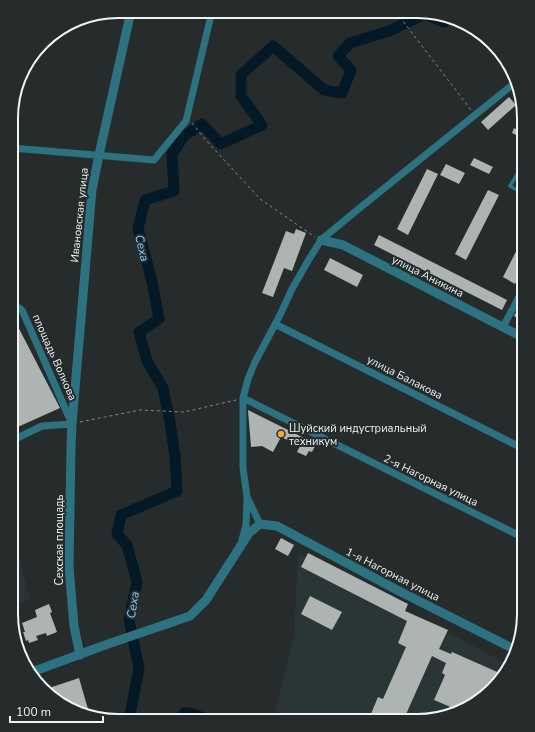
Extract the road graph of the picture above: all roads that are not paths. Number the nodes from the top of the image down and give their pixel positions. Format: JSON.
{"nodes":[{"id":1,"x":129,"y":18,"type":"edge"},
{"id":2,"x":211,"y":18,"type":"edge"},
{"id":3,"x":512,"y":85,"type":"edge"},
{"id":4,"x":18,"y":148,"type":"edge"},
{"id":5,"x":99,"y":155,"type":"junction"},
{"id":6,"x":517,"y":174,"type":"edge"},
{"id":7,"x":517,"y":190,"type":"edge"},
{"id":8,"x":320,"y":240,"type":"junction"},
{"id":9,"x":517,"y":301,"type":"edge"},
{"id":10,"x":18,"y":307,"type":"edge"},
{"id":11,"x":275,"y":324,"type":"junction"},
{"id":12,"x":503,"y":327,"type":"junction"},
{"id":13,"x":517,"y":334,"type":"edge"},
{"id":14,"x":243,"y":398,"type":"junction"},
{"id":15,"x":72,"y":424,"type":"junction"},
{"id":16,"x":18,"y":438,"type":"edge"},
{"id":17,"x":517,"y":445,"type":"edge"},
{"id":18,"x":247,"y":497,"type":"junction"},
{"id":19,"x":260,"y":524,"type":"junction"},
{"id":20,"x":517,"y":535,"type":"edge"},
{"id":21,"x":240,"y":547,"type":"junction"},
{"id":22,"x":511,"y":648,"type":"edge"},
{"id":23,"x":80,"y":655,"type":"junction"},
{"id":24,"x":36,"y":671,"type":"edge"}],
"edges":[{"from":1,"to":5,"type":"street","name":"Ивановская улица"},
{"from":2,"to":5,"type":"street"},
{"from":3,"to":8,"type":"street"},
{"from":4,"to":5,"type":"street"},
{"from":5,"to":15,"type":"street","name":"Ивановская улица"},
{"from":6,"to":7,"type":"lane"},
{"from":8,"to":11,"type":"street"},
{"from":8,"to":12,"type":"street","name":"улица Аникина"},
{"from":9,"to":12,"type":"street"},
{"from":10,"to":15,"type":"street","name":"площадь Волкова"},
{"from":11,"to":14,"type":"street"},
{"from":11,"to":17,"type":"street","name":"улица Балакова"},
{"from":12,"to":13,"type":"street","name":"улица Аникина"},
{"from":14,"to":18,"type":"street"},
{"from":14,"to":20,"type":"street","name":"2-я Нагорная улица"},
{"from":15,"to":16,"type":"street"},
{"from":15,"to":23,"type":"street","name":"Сехская площадь"},
{"from":18,"to":19,"type":"street"},
{"from":18,"to":21,"type":"street"},
{"from":19,"to":21,"type":"street"},
{"from":19,"to":22,"type":"street","name":"1-я Нагорная улица"},
{"from":21,"to":23,"type":"street"},
{"from":23,"to":24,"type":"street"}]}
